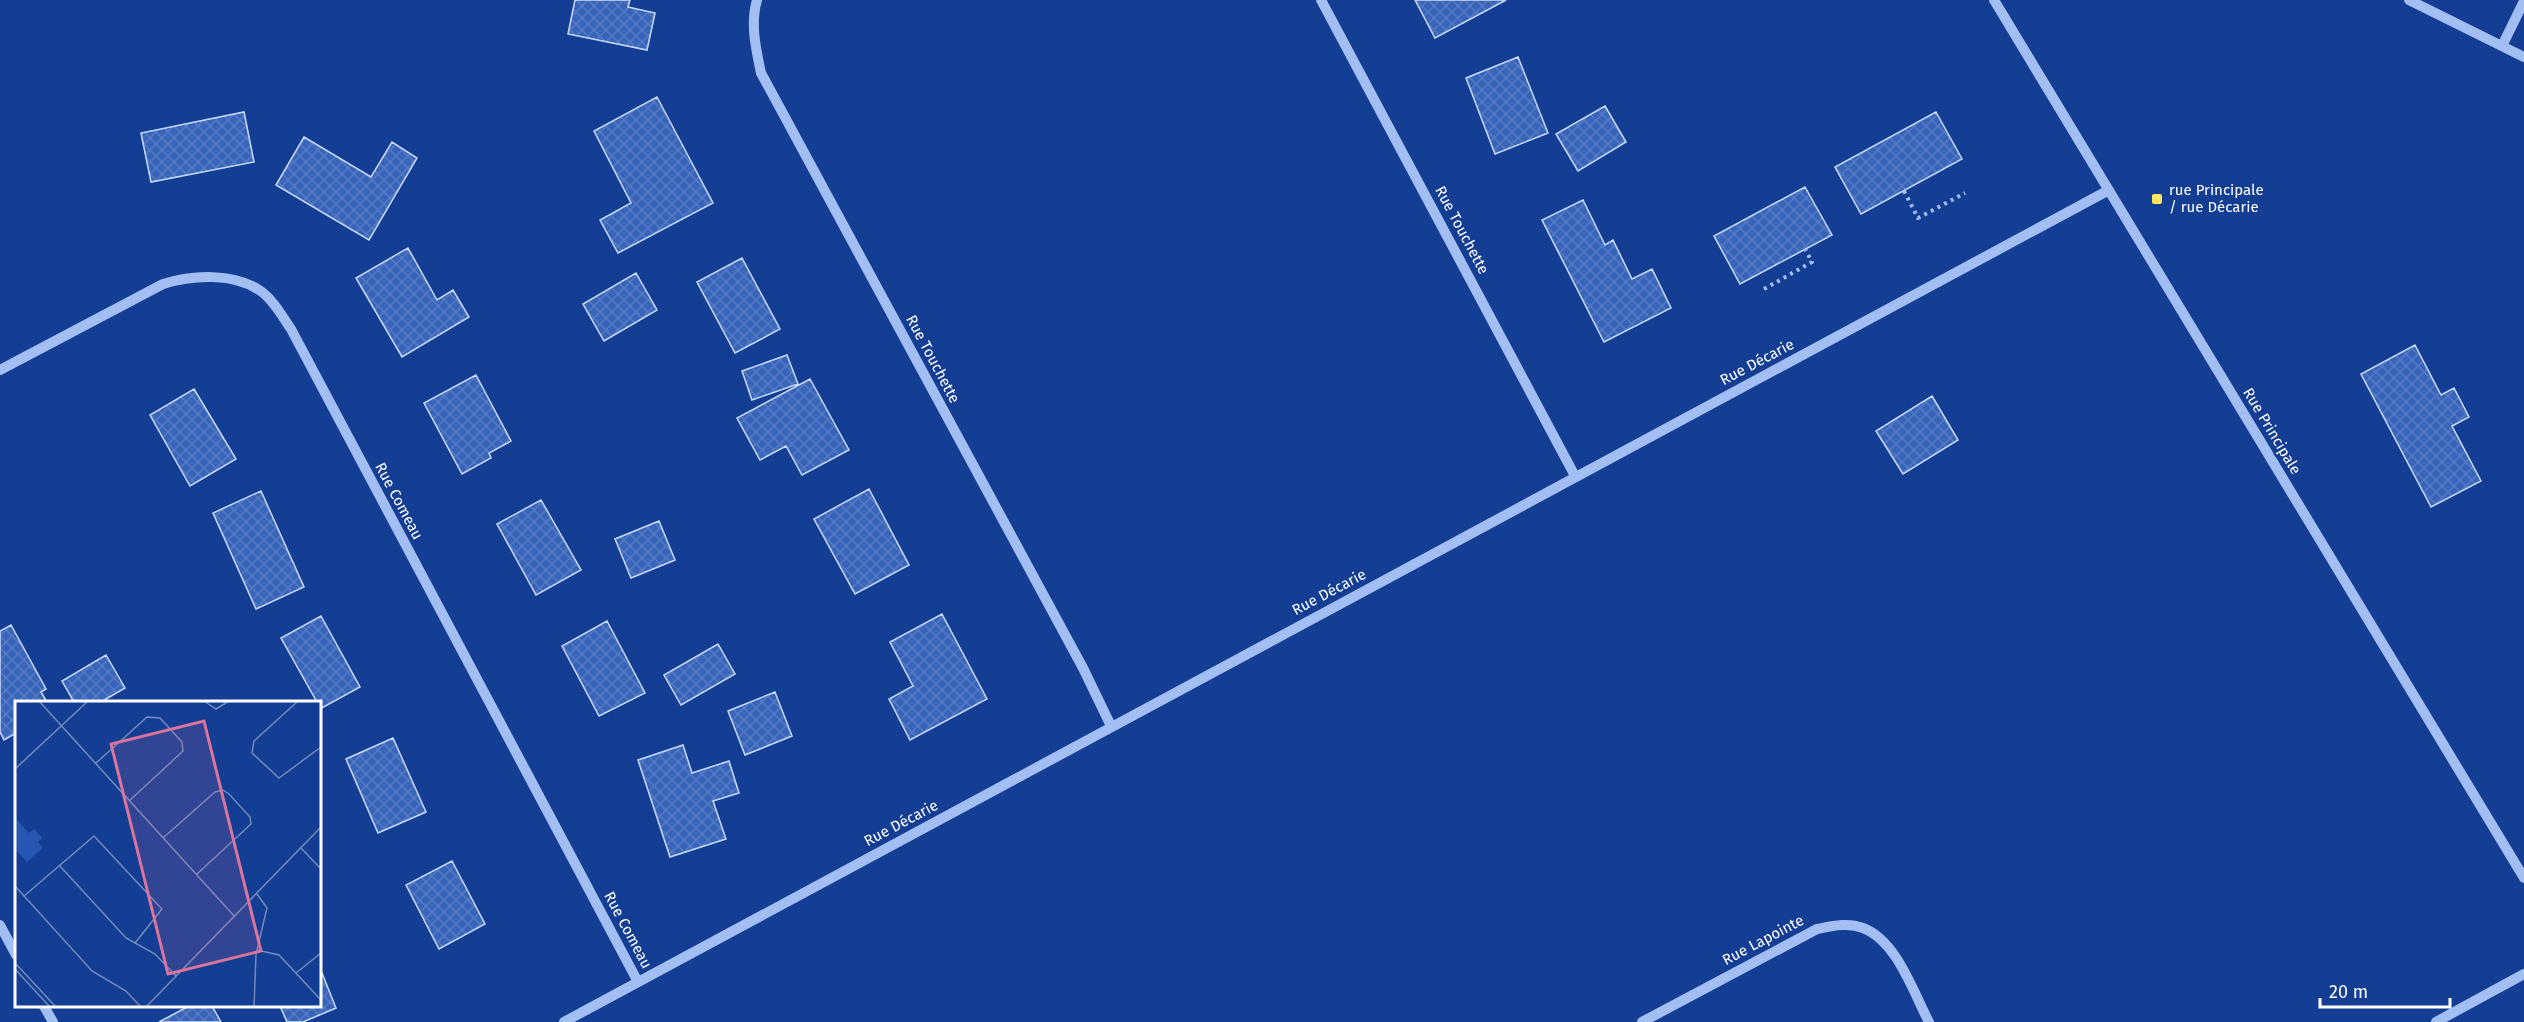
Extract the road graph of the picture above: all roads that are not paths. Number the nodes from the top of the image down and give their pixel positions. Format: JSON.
{"nodes":[{"id":1,"x":757,"y":0,"type":"edge"},
{"id":2,"x":1321,"y":0,"type":"edge"},
{"id":3,"x":1994,"y":0,"type":"edge"},
{"id":4,"x":2409,"y":0,"type":"edge"},
{"id":5,"x":2524,"y":1,"type":"edge"},
{"id":6,"x":2502,"y":46,"type":"junction"},
{"id":7,"x":2524,"y":57,"type":"edge"},
{"id":8,"x":2109,"y":190,"type":"junction"},
{"id":9,"x":0,"y":370,"type":"edge"},
{"id":10,"x":1575,"y":476,"type":"junction"},
{"id":11,"x":1111,"y":726,"type":"junction"},
{"id":12,"x":2524,"y":878,"type":"edge"},
{"id":13,"x":0,"y":924,"type":"edge"},
{"id":14,"x":15,"y":953,"type":"edge"},
{"id":15,"x":2524,"y":974,"type":"edge"},
{"id":16,"x":638,"y":982,"type":"junction"},
{"id":17,"x":45,"y":1007,"type":"edge"},
{"id":18,"x":53,"y":1022,"type":"edge"},
{"id":19,"x":564,"y":1022,"type":"edge"},
{"id":20,"x":1642,"y":1022,"type":"edge"},
{"id":21,"x":1929,"y":1022,"type":"edge"},
{"id":22,"x":2436,"y":1022,"type":"edge"}],
"edges":[{"from":1,"to":11,"type":"street","name":"Rue Touchette"},
{"from":2,"to":10,"type":"street","name":"Rue Touchette"},
{"from":3,"to":8,"type":"street","name":"Rue Principale"},
{"from":4,"to":6,"type":"street"},
{"from":5,"to":6,"type":"street"},
{"from":6,"to":7,"type":"street"},
{"from":8,"to":10,"type":"street","name":"Rue Décarie"},
{"from":8,"to":12,"type":"street","name":"Rue Principale"},
{"from":9,"to":16,"type":"street","name":"Rue Comeau"},
{"from":10,"to":11,"type":"street","name":"Rue Décarie"},
{"from":11,"to":16,"type":"street","name":"Rue Décarie"},
{"from":13,"to":14,"type":"street"},
{"from":15,"to":22,"type":"street"},
{"from":16,"to":19,"type":"street","name":"Rue Décarie"},
{"from":17,"to":18,"type":"street"},
{"from":20,"to":21,"type":"street","name":"Rue Lapointe"}]}
